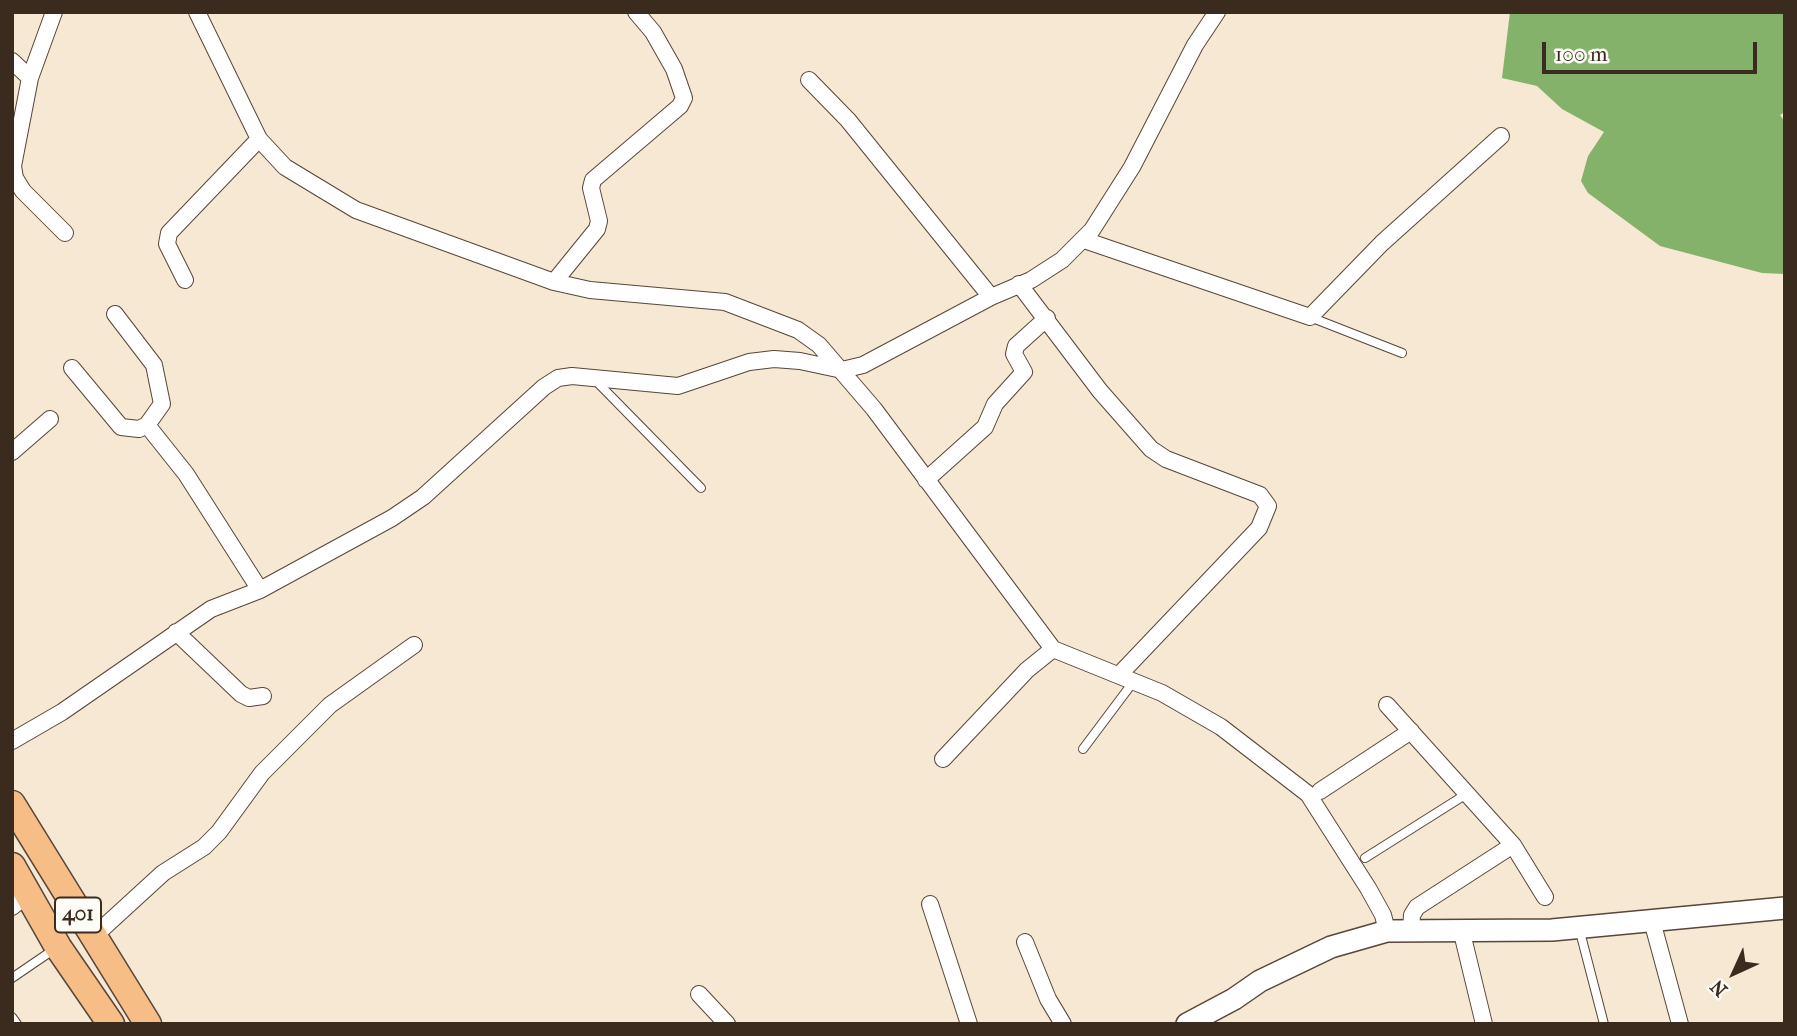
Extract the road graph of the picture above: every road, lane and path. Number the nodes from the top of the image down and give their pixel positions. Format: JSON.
{"nodes":[{"id":1,"x":54,"y":12,"type":"edge"},
{"id":2,"x":197,"y":12,"type":"edge"},
{"id":3,"x":636,"y":12,"type":"edge"},
{"id":4,"x":1217,"y":12,"type":"edge"},
{"id":5,"x":12,"y":61,"type":"edge"},
{"id":6,"x":30,"y":78,"type":"junction"},
{"id":7,"x":809,"y":80,"type":"dead end"},
{"id":8,"x":1501,"y":136,"type":"dead end"},
{"id":9,"x":259,"y":139,"type":"junction"},
{"id":10,"x":65,"y":233,"type":"dead end"},
{"id":11,"x":1084,"y":240,"type":"junction"},
{"id":12,"x":185,"y":280,"type":"dead end"},
{"id":13,"x":554,"y":282,"type":"junction"},
{"id":14,"x":1019,"y":284,"type":"junction"},
{"id":15,"x":991,"y":296,"type":"junction"},
{"id":16,"x":115,"y":314,"type":"dead end"},
{"id":17,"x":1310,"y":317,"type":"junction"},
{"id":18,"x":1047,"y":318,"type":"junction"},
{"id":19,"x":1402,"y":353,"type":"dead end"},
{"id":20,"x":72,"y":368,"type":"dead end"},
{"id":21,"x":842,"y":370,"type":"junction"},
{"id":22,"x":594,"y":378,"type":"junction"},
{"id":23,"x":50,"y":419,"type":"dead end"},
{"id":24,"x":147,"y":425,"type":"junction"},
{"id":25,"x":12,"y":452,"type":"edge"},
{"id":26,"x":926,"y":480,"type":"junction"},
{"id":27,"x":701,"y":488,"type":"dead end"},
{"id":28,"x":260,"y":590,"type":"junction"},
{"id":29,"x":176,"y":632,"type":"junction"},
{"id":30,"x":414,"y":645,"type":"dead end"},
{"id":31,"x":1054,"y":649,"type":"junction"},
{"id":32,"x":1127,"y":678,"type":"junction"},
{"id":33,"x":262,"y":696,"type":"dead end"},
{"id":34,"x":1387,"y":705,"type":"dead end"},
{"id":35,"x":1410,"y":731,"type":"junction"},
{"id":36,"x":12,"y":741,"type":"edge"},
{"id":37,"x":1083,"y":748,"type":"dead end"},
{"id":38,"x":943,"y":759,"type":"dead end"},
{"id":39,"x":1320,"y":791,"type":"dead end"},
{"id":40,"x":1468,"y":793,"type":"junction"},
{"id":41,"x":12,"y":804,"type":"edge"},
{"id":42,"x":1513,"y":845,"type":"junction"},
{"id":43,"x":1365,"y":858,"type":"dead end"},
{"id":44,"x":12,"y":866,"type":"edge"},
{"id":45,"x":1545,"y":897,"type":"dead end"},
{"id":46,"x":20,"y":901,"type":"edge"},
{"id":47,"x":930,"y":904,"type":"dead end"},
{"id":48,"x":1785,"y":908,"type":"edge"},
{"id":49,"x":1652,"y":922,"type":"junction"},
{"id":50,"x":1579,"y":928,"type":"junction"},
{"id":51,"x":1461,"y":929,"type":"junction"},
{"id":52,"x":1411,"y":930,"type":"junction"},
{"id":53,"x":1387,"y":931,"type":"junction"},
{"id":54,"x":92,"y":938,"type":"junction"},
{"id":55,"x":1025,"y":942,"type":"dead end"},
{"id":56,"x":58,"y":947,"type":"junction"},
{"id":57,"x":12,"y":978,"type":"edge"},
{"id":58,"x":699,"y":994,"type":"dead end"},
{"id":59,"x":12,"y":1017,"type":"edge"},
{"id":60,"x":18,"y":1024,"type":"edge"},
{"id":61,"x":111,"y":1024,"type":"edge"},
{"id":62,"x":148,"y":1024,"type":"edge"},
{"id":63,"x":727,"y":1024,"type":"edge"},
{"id":64,"x":970,"y":1024,"type":"edge"},
{"id":65,"x":1063,"y":1024,"type":"edge"},
{"id":66,"x":1187,"y":1024,"type":"edge"},
{"id":67,"x":1484,"y":1024,"type":"edge"},
{"id":68,"x":1604,"y":1024,"type":"edge"},
{"id":69,"x":1680,"y":1024,"type":"edge"}],
"edges":[{"from":1,"to":6,"type":"street"},
{"from":2,"to":9,"type":"street"},
{"from":3,"to":13,"type":"street"},
{"from":4,"to":11,"type":"street"},
{"from":5,"to":6,"type":"street"},
{"from":6,"to":10,"type":"street"},
{"from":7,"to":15,"type":"street"},
{"from":8,"to":17,"type":"street"},
{"from":9,"to":12,"type":"street"},
{"from":9,"to":13,"type":"street"},
{"from":11,"to":14,"type":"street"},
{"from":11,"to":17,"type":"street"},
{"from":13,"to":21,"type":"street"},
{"from":14,"to":15,"type":"street"},
{"from":14,"to":18,"type":"street"},
{"from":15,"to":21,"type":"street"},
{"from":16,"to":24,"type":"street"},
{"from":17,"to":19,"type":"lane"},
{"from":18,"to":26,"type":"street"},
{"from":18,"to":32,"type":"street"},
{"from":20,"to":24,"type":"street"},
{"from":21,"to":22,"type":"street"},
{"from":21,"to":26,"type":"street"},
{"from":22,"to":27,"type":"lane"},
{"from":22,"to":28,"type":"street"},
{"from":23,"to":25,"type":"street"},
{"from":24,"to":28,"type":"street"},
{"from":26,"to":31,"type":"street"},
{"from":28,"to":29,"type":"street"},
{"from":29,"to":33,"type":"street"},
{"from":29,"to":36,"type":"street"},
{"from":30,"to":54,"type":"street"},
{"from":31,"to":32,"type":"street"},
{"from":31,"to":38,"type":"street"},
{"from":32,"to":37,"type":"lane"},
{"from":32,"to":53,"type":"street"},
{"from":34,"to":35,"type":"street"},
{"from":35,"to":39,"type":"street"},
{"from":35,"to":40,"type":"street"},
{"from":40,"to":42,"type":"street"},
{"from":40,"to":43,"type":"lane"},
{"from":41,"to":54,"type":"main road","number":"401"},
{"from":42,"to":45,"type":"street"},
{"from":42,"to":52,"type":"street"},
{"from":44,"to":46,"type":"main road","number":"401"},
{"from":46,"to":56,"type":"main road","number":"401"},
{"from":47,"to":64,"type":"street"},
{"from":48,"to":49,"type":"street"},
{"from":49,"to":50,"type":"street"},
{"from":49,"to":69,"type":"street"},
{"from":50,"to":51,"type":"street"},
{"from":50,"to":68,"type":"lane"},
{"from":51,"to":52,"type":"street"},
{"from":51,"to":67,"type":"street"},
{"from":52,"to":53,"type":"street"},
{"from":53,"to":66,"type":"street"},
{"from":54,"to":62,"type":"main road","number":"401"},
{"from":55,"to":65,"type":"street"},
{"from":56,"to":57,"type":"lane"},
{"from":56,"to":61,"type":"main road","number":"401"},
{"from":58,"to":63,"type":"street"},
{"from":59,"to":60,"type":"lane"}]}
